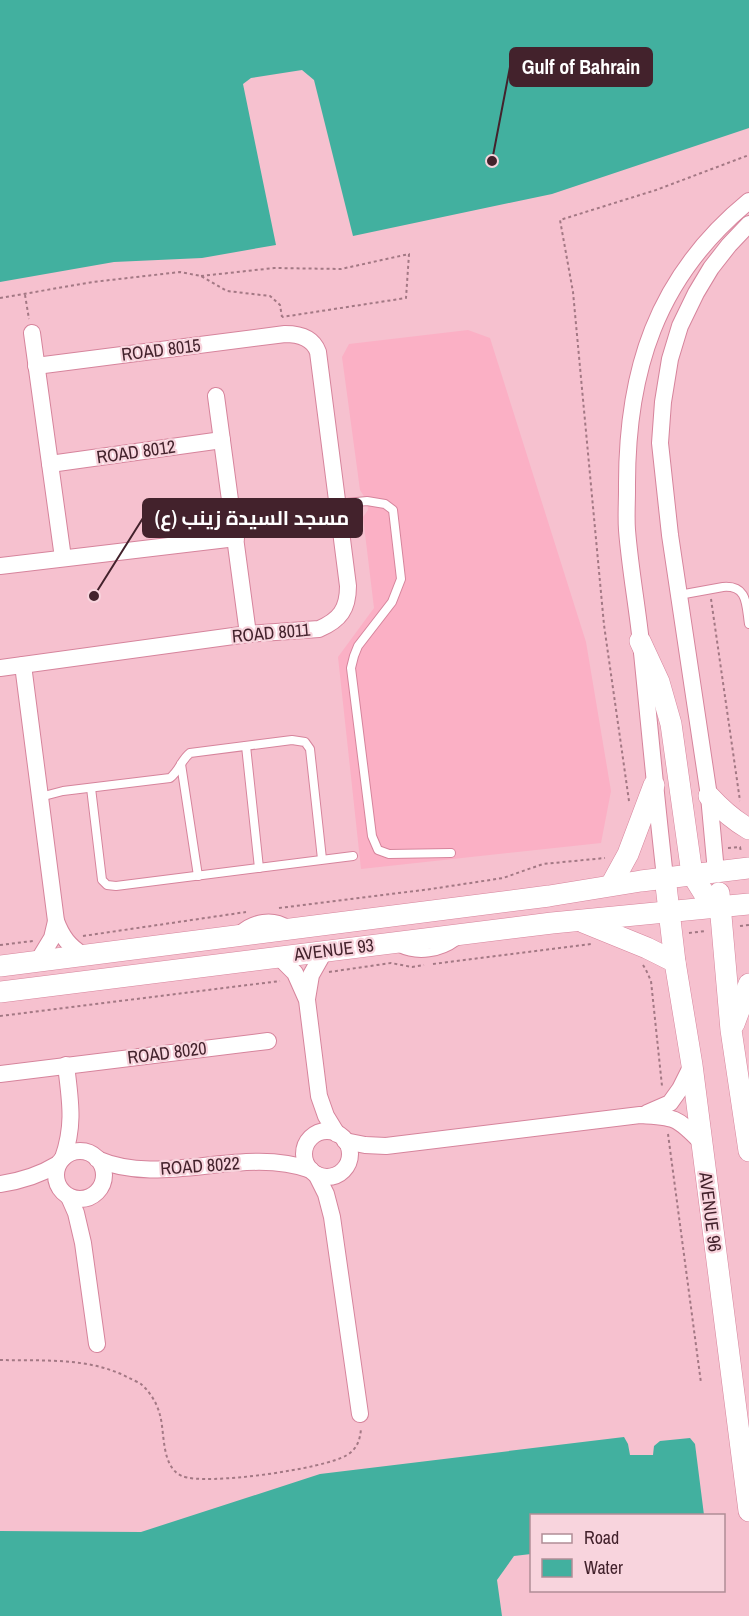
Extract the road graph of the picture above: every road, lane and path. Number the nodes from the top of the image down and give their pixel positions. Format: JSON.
{"nodes":[{"id":1,"x":749,"y":155,"type":"edge"},
{"id":2,"x":749,"y":201,"type":"edge"},
{"id":3,"x":749,"y":224,"type":"edge"},
{"id":4,"x":201,"y":276,"type":"junction"},
{"id":5,"x":25,"y":294,"type":"junction"},
{"id":6,"x":0,"y":298,"type":"edge"},
{"id":7,"x":282,"y":317,"type":"junction"},
{"id":8,"x":32,"y":333,"type":"joint"},
{"id":9,"x":285,"y":334,"type":"junction"},
{"id":10,"x":36,"y":366,"type":"junction"},
{"id":11,"x":216,"y":396,"type":"dead end"},
{"id":12,"x":222,"y":440,"type":"junction"},
{"id":13,"x":50,"y":464,"type":"junction"},
{"id":14,"x":337,"y":504,"type":"junction"},
{"id":15,"x":236,"y":538,"type":"junction"},
{"id":16,"x":63,"y":558,"type":"junction"},
{"id":17,"x":0,"y":566,"type":"edge"},
{"id":18,"x":709,"y":589,"type":"junction"},
{"id":19,"x":679,"y":595,"type":"junction"},
{"id":20,"x":749,"y":624,"type":"edge"},
{"id":21,"x":248,"y":634,"type":"junction"},
{"id":22,"x":640,"y":641,"type":"junction"},
{"id":23,"x":23,"y":665,"type":"junction"},
{"id":24,"x":0,"y":668,"type":"edge"},
{"id":25,"x":246,"y":746,"type":"junction"},
{"id":26,"x":181,"y":764,"type":"junction"},
{"id":27,"x":654,"y":785,"type":"junction"},
{"id":28,"x":91,"y":788,"type":"junction"},
{"id":29,"x":709,"y":796,"type":"junction"},
{"id":30,"x":40,"y":797,"type":"junction"},
{"id":31,"x":630,"y":803,"type":"dead end"},
{"id":32,"x":740,"y":806,"type":"dead end"},
{"id":33,"x":749,"y":829,"type":"edge"},
{"id":34,"x":451,"y":853,"type":"dead end"},
{"id":35,"x":353,"y":856,"type":"dead end"},
{"id":36,"x":608,"y":858,"type":"dead end"},
{"id":37,"x":322,"y":859,"type":"junction"},
{"id":38,"x":259,"y":868,"type":"junction"},
{"id":39,"x":749,"y":868,"type":"edge"},
{"id":40,"x":716,"y":872,"type":"junction"},
{"id":41,"x":692,"y":874,"type":"junction"},
{"id":42,"x":198,"y":876,"type":"junction"},
{"id":43,"x":665,"y":877,"type":"junction"},
{"id":44,"x":611,"y":885,"type":"junction"},
{"id":45,"x":749,"y":904,"type":"edge"},
{"id":46,"x":721,"y":907,"type":"junction"},
{"id":47,"x":272,"y":908,"type":"dead end"},
{"id":48,"x":250,"y":911,"type":"dead end"},
{"id":49,"x":669,"y":913,"type":"junction"},
{"id":50,"x":580,"y":920,"type":"junction"},
{"id":51,"x":58,"y":939,"type":"junction"},
{"id":52,"x":593,"y":944,"type":"dead end"},
{"id":53,"x":0,"y":945,"type":"edge"},
{"id":54,"x":324,"y":952,"type":"junction"},
{"id":55,"x":83,"y":955,"type":"junction"},
{"id":56,"x":279,"y":957,"type":"junction"},
{"id":57,"x":38,"y":961,"type":"junction"},
{"id":58,"x":637,"y":961,"type":"dead end"},
{"id":59,"x":675,"y":962,"type":"junction"},
{"id":60,"x":0,"y":966,"type":"edge"},
{"id":61,"x":305,"y":977,"type":"junction"},
{"id":62,"x":749,"y":984,"type":"edge"},
{"id":63,"x":0,"y":993,"type":"edge"},
{"id":64,"x":0,"y":1016,"type":"edge"},
{"id":65,"x":731,"y":1030,"type":"junction"},
{"id":66,"x":268,"y":1041,"type":"dead end"},
{"id":67,"x":66,"y":1065,"type":"junction"},
{"id":68,"x":692,"y":1065,"type":"junction"},
{"id":69,"x":0,"y":1074,"type":"edge"},
{"id":70,"x":319,"y":1096,"type":"junction"},
{"id":71,"x":665,"y":1112,"type":"junction"},
{"id":72,"x":72,"y":1117,"type":"junction"},
{"id":73,"x":341,"y":1137,"type":"junction"},
{"id":74,"x":309,"y":1141,"type":"junction"},
{"id":75,"x":701,"y":1142,"type":"junction"},
{"id":76,"x":386,"y":1146,"type":"junction"},
{"id":77,"x":749,"y":1151,"type":"edge"},
{"id":78,"x":93,"y":1156,"type":"junction"},
{"id":79,"x":61,"y":1161,"type":"junction"},
{"id":80,"x":257,"y":1162,"type":"junction"},
{"id":81,"x":346,"y":1168,"type":"junction"},
{"id":82,"x":144,"y":1170,"type":"junction"},
{"id":83,"x":313,"y":1172,"type":"junction"},
{"id":84,"x":6,"y":1183,"type":"edge"},
{"id":85,"x":96,"y":1191,"type":"junction"},
{"id":86,"x":66,"y":1195,"type":"junction"},
{"id":87,"x":332,"y":1217,"type":"junction"},
{"id":88,"x":83,"y":1243,"type":"junction"},
{"id":89,"x":97,"y":1344,"type":"dead end"},
{"id":90,"x":0,"y":1360,"type":"edge"},
{"id":91,"x":701,"y":1383,"type":"dead end"},
{"id":92,"x":360,"y":1414,"type":"joint"},
{"id":93,"x":749,"y":1511,"type":"edge"}],
"edges":[{"from":1,"to":31,"type":"path"},
{"from":2,"to":22,"type":"street"},
{"from":3,"to":19,"type":"street"},
{"from":4,"to":5,"type":"path"},
{"from":4,"to":7,"type":"path"},
{"from":4,"to":7,"type":"path"},
{"from":5,"to":6,"type":"path"},
{"from":5,"to":8,"type":"path"},
{"from":7,"to":9,"type":"path"},
{"from":8,"to":10,"type":"street"},
{"from":9,"to":10,"type":"street","name":"ROAD 8015"},
{"from":9,"to":14,"type":"street","name":"ROAD 8011"},
{"from":10,"to":13,"type":"street"},
{"from":11,"to":12,"type":"street"},
{"from":12,"to":13,"type":"street","name":"ROAD 8012"},
{"from":12,"to":15,"type":"street"},
{"from":13,"to":16,"type":"street"},
{"from":14,"to":21,"type":"street","name":"ROAD 8011"},
{"from":14,"to":34,"type":"lane"},
{"from":15,"to":16,"type":"street"},
{"from":15,"to":21,"type":"street"},
{"from":16,"to":17,"type":"street"},
{"from":18,"to":19,"type":"lane"},
{"from":18,"to":20,"type":"lane"},
{"from":18,"to":32,"type":"path"},
{"from":19,"to":29,"type":"street"},
{"from":21,"to":23,"type":"street","name":"ROAD 8011"},
{"from":22,"to":27,"type":"street"},
{"from":22,"to":41,"type":"street"},
{"from":23,"to":24,"type":"street","name":"ROAD 8011"},
{"from":23,"to":30,"type":"street"},
{"from":25,"to":26,"type":"lane"},
{"from":25,"to":37,"type":"lane"},
{"from":25,"to":38,"type":"lane"},
{"from":26,"to":28,"type":"lane"},
{"from":26,"to":42,"type":"lane"},
{"from":27,"to":43,"type":"street"},
{"from":27,"to":44,"type":"street"},
{"from":28,"to":30,"type":"lane"},
{"from":28,"to":42,"type":"lane"},
{"from":29,"to":33,"type":"street"},
{"from":29,"to":40,"type":"street"},
{"from":30,"to":51,"type":"street"},
{"from":35,"to":37,"type":"lane"},
{"from":36,"to":47,"type":"path"},
{"from":37,"to":38,"type":"lane"},
{"from":38,"to":42,"type":"lane"},
{"from":39,"to":40,"type":"street","name":"AVENUE 93"},
{"from":40,"to":41,"type":"street","name":"AVENUE 93"},
{"from":40,"to":46,"type":"street"},
{"from":41,"to":43,"type":"street","name":"AVENUE 93"},
{"from":41,"to":46,"type":"street"},
{"from":43,"to":44,"type":"street","name":"AVENUE 93"},
{"from":43,"to":49,"type":"street","name":"AVENUE 96"},
{"from":44,"to":55,"type":"street","name":"AVENUE 93"},
{"from":45,"to":46,"type":"street","name":"AVENUE 93"},
{"from":46,"to":49,"type":"street","name":"AVENUE 93"},
{"from":46,"to":65,"type":"street"},
{"from":48,"to":51,"type":"path"},
{"from":49,"to":50,"type":"street","name":"AVENUE 93"},
{"from":49,"to":59,"type":"street","name":"AVENUE 96"},
{"from":50,"to":54,"type":"street","name":"AVENUE 93"},
{"from":50,"to":59,"type":"street"},
{"from":51,"to":53,"type":"path"},
{"from":51,"to":55,"type":"street"},
{"from":51,"to":57,"type":"street"},
{"from":52,"to":61,"type":"path"},
{"from":54,"to":56,"type":"street","name":"AVENUE 93"},
{"from":54,"to":61,"type":"street"},
{"from":55,"to":57,"type":"street","name":"AVENUE 93"},
{"from":56,"to":61,"type":"street"},
{"from":56,"to":63,"type":"street","name":"AVENUE 93"},
{"from":57,"to":60,"type":"street","name":"AVENUE 93"},
{"from":58,"to":71,"type":"path"},
{"from":59,"to":68,"type":"street","name":"AVENUE 96"},
{"from":61,"to":64,"type":"path"},
{"from":61,"to":70,"type":"street"},
{"from":62,"to":65,"type":"street"},
{"from":65,"to":77,"type":"street"},
{"from":66,"to":67,"type":"street","name":"ROAD 8020"},
{"from":67,"to":69,"type":"street","name":"ROAD 8020"},
{"from":67,"to":72,"type":"street"},
{"from":68,"to":71,"type":"street"},
{"from":68,"to":75,"type":"street","name":"AVENUE 96"},
{"from":70,"to":73,"type":"street"},
{"from":70,"to":74,"type":"street"},
{"from":71,"to":75,"type":"street"},
{"from":71,"to":76,"type":"street"},
{"from":71,"to":91,"type":"path"},
{"from":72,"to":78,"type":"street"},
{"from":72,"to":79,"type":"street"},
{"from":73,"to":74,"type":"street"},
{"from":73,"to":76,"type":"street"},
{"from":73,"to":81,"type":"street"},
{"from":74,"to":80,"type":"street","name":"ROAD 8022"},
{"from":74,"to":83,"type":"street"},
{"from":75,"to":93,"type":"street","name":"AVENUE 96"},
{"from":76,"to":81,"type":"street"},
{"from":78,"to":79,"type":"street"},
{"from":78,"to":82,"type":"street","name":"ROAD 8022"},
{"from":78,"to":85,"type":"street"},
{"from":79,"to":84,"type":"street"},
{"from":79,"to":86,"type":"street"},
{"from":80,"to":82,"type":"street","name":"ROAD 8022"},
{"from":80,"to":83,"type":"street","name":"ROAD 8022"},
{"from":81,"to":83,"type":"street"},
{"from":81,"to":87,"type":"street"},
{"from":82,"to":85,"type":"street","name":"ROAD 8022"},
{"from":83,"to":87,"type":"street"},
{"from":84,"to":86,"type":"street"},
{"from":85,"to":86,"type":"street"},
{"from":85,"to":88,"type":"street"},
{"from":86,"to":88,"type":"street"},
{"from":87,"to":92,"type":"street"},
{"from":88,"to":89,"type":"street"},
{"from":90,"to":92,"type":"path"}]}
